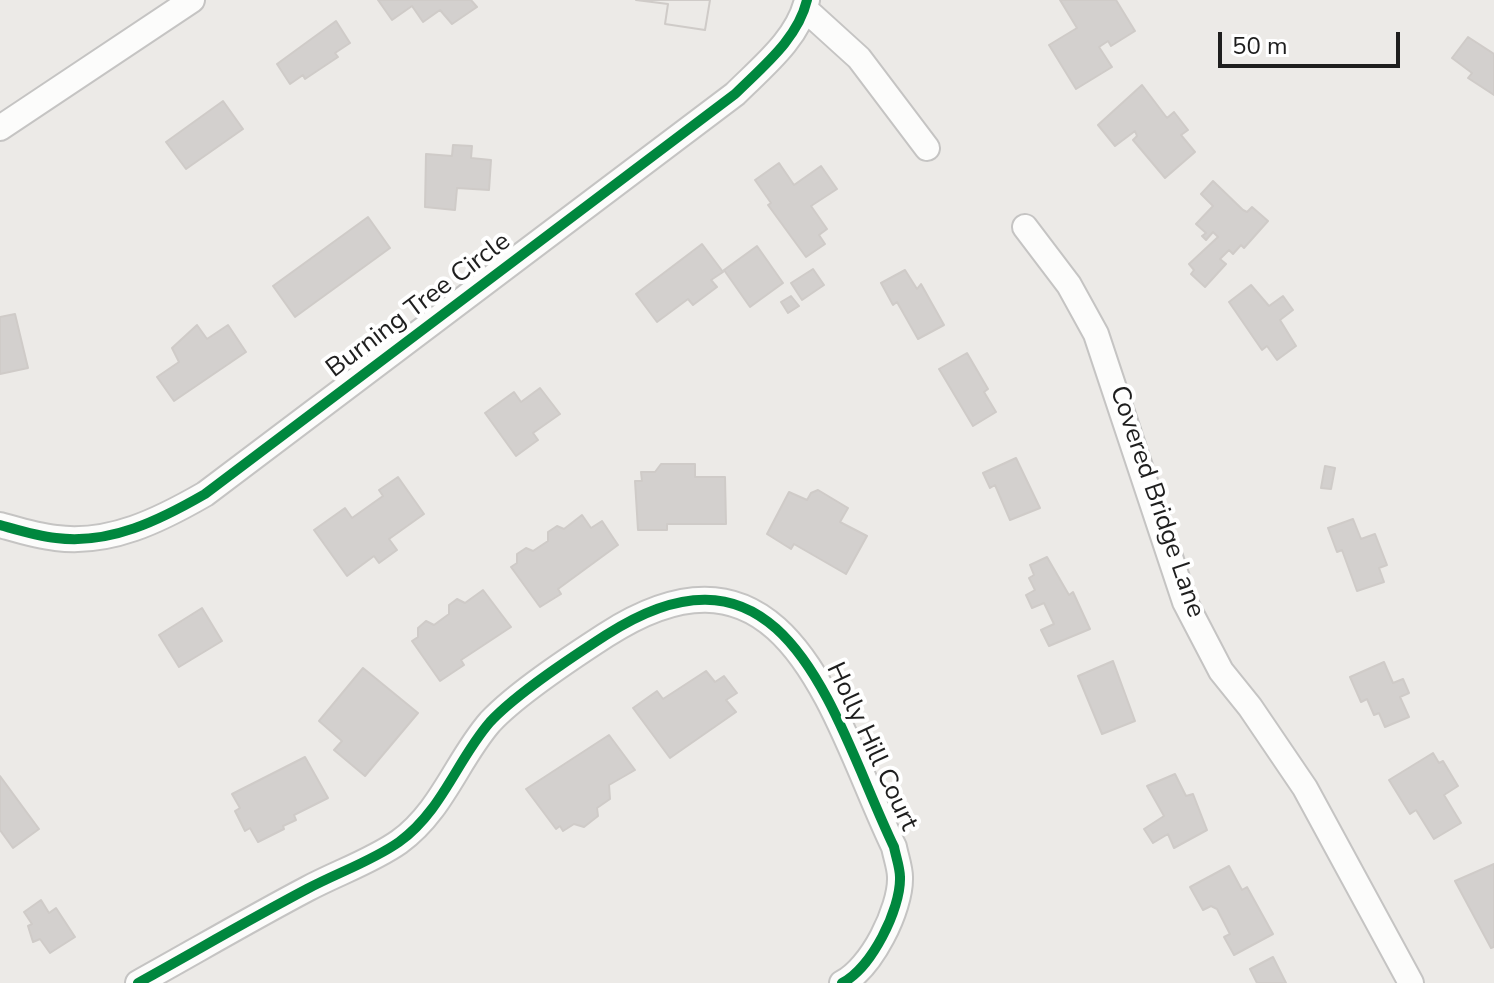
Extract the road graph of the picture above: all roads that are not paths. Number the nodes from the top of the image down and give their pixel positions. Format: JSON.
{"nodes":[{"id":1,"x":192,"y":0,"type":"edge"},
{"id":2,"x":806,"y":4,"type":"edge"},
{"id":3,"x":0,"y":128,"type":"edge"},
{"id":4,"x":927,"y":148,"type":"dead end"},
{"id":5,"x":1025,"y":227,"type":"dead end"},
{"id":6,"x":0,"y":525,"type":"edge"},
{"id":7,"x":138,"y":983,"type":"edge"},
{"id":8,"x":842,"y":983,"type":"edge"},
{"id":9,"x":1411,"y":983,"type":"edge"}],
"edges":[{"from":1,"to":3,"type":"street"},
{"from":2,"to":4,"type":"street","name":"Burning Tree Circle"},
{"from":2,"to":6,"type":"street","name":"Burning Tree Circle"},
{"from":5,"to":9,"type":"street","name":"Covered Bridge Lane"},
{"from":7,"to":8,"type":"street","name":"Holly Hill Court"}]}
